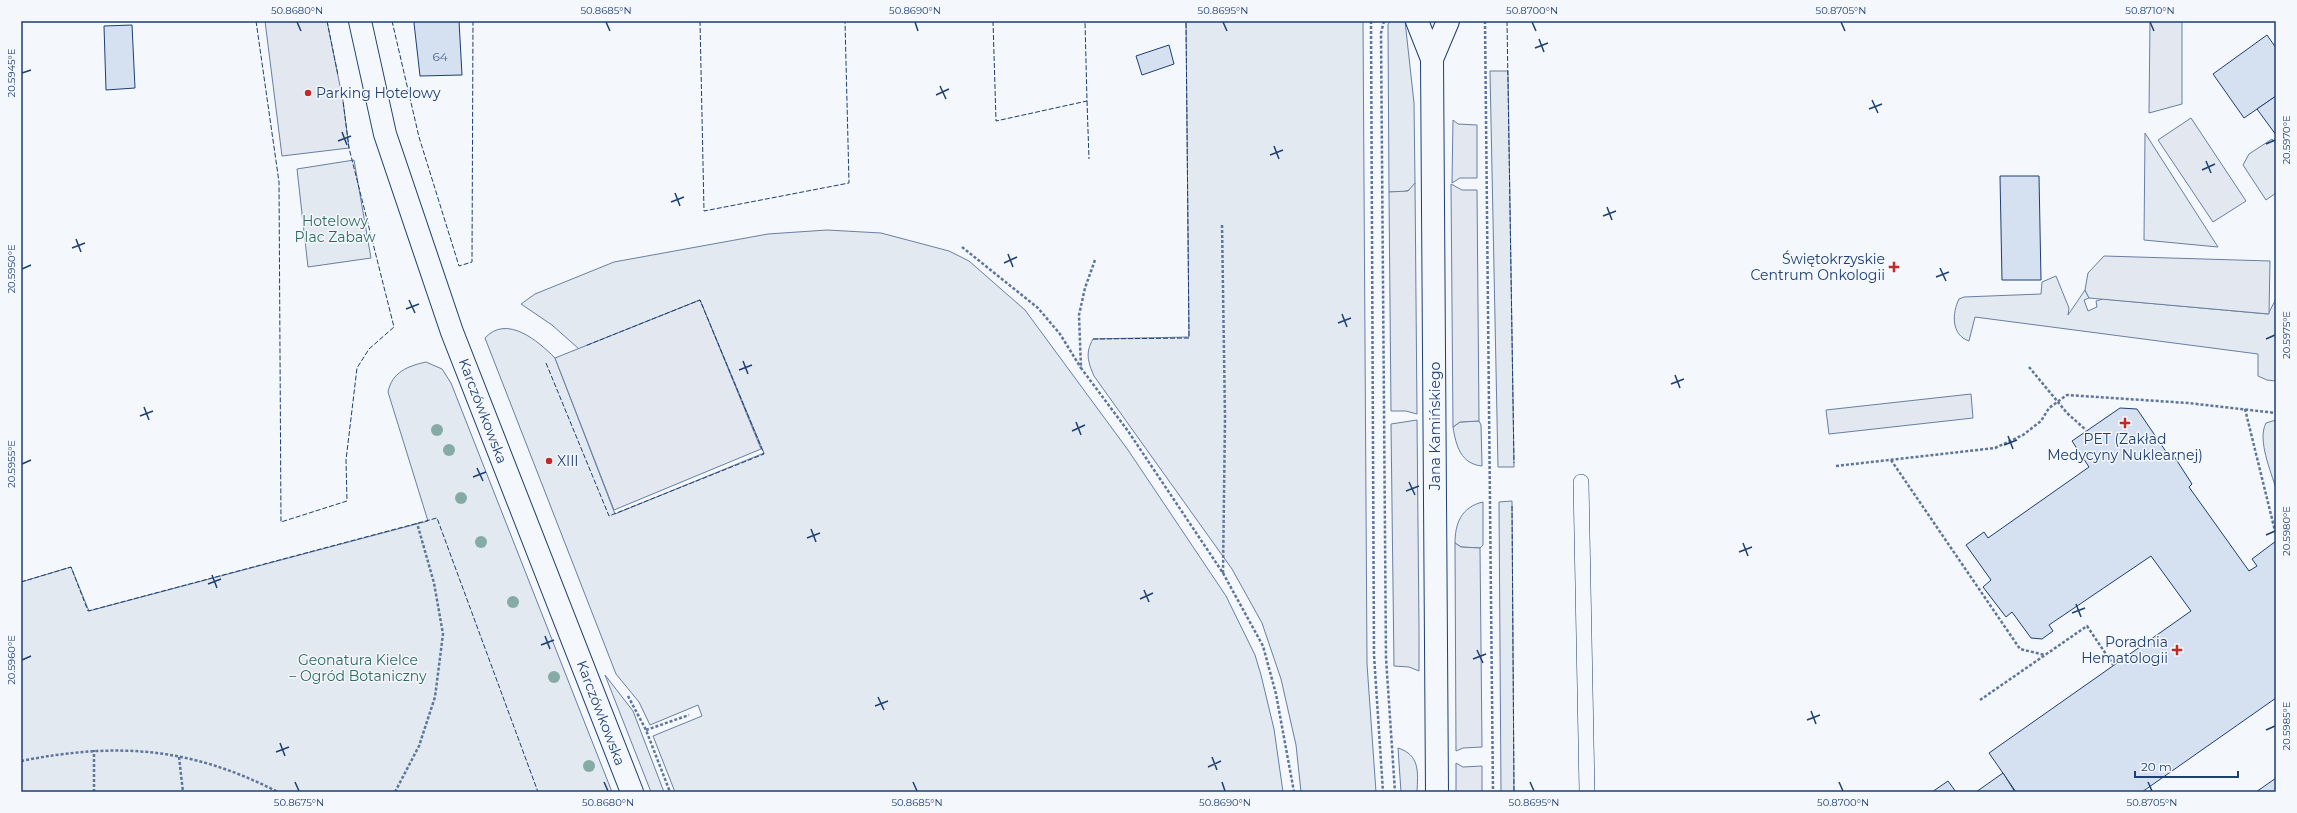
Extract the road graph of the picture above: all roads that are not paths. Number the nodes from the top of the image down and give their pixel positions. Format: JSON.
{"nodes":[{"id":1,"x":360,"y":21,"type":"edge"},
{"id":2,"x":1417,"y":21,"type":"edge"},
{"id":3,"x":1448,"y":21,"type":"edge"},
{"id":4,"x":1432,"y":59,"type":"junction"},
{"id":5,"x":1581,"y":482,"type":"dead end"},
{"id":6,"x":632,"y":792,"type":"edge"},
{"id":7,"x":1437,"y":792,"type":"edge"},
{"id":8,"x":1587,"y":792,"type":"edge"}],
"edges":[{"from":1,"to":6,"type":"street","name":"Karczówkowska"},
{"from":2,"to":4,"type":"street","name":"Jana Kamińskiego"},
{"from":3,"to":4,"type":"street","name":"Jana Kamińskiego"},
{"from":4,"to":7,"type":"street","name":"Jana Kamińskiego"},
{"from":5,"to":8,"type":"lane"}]}
